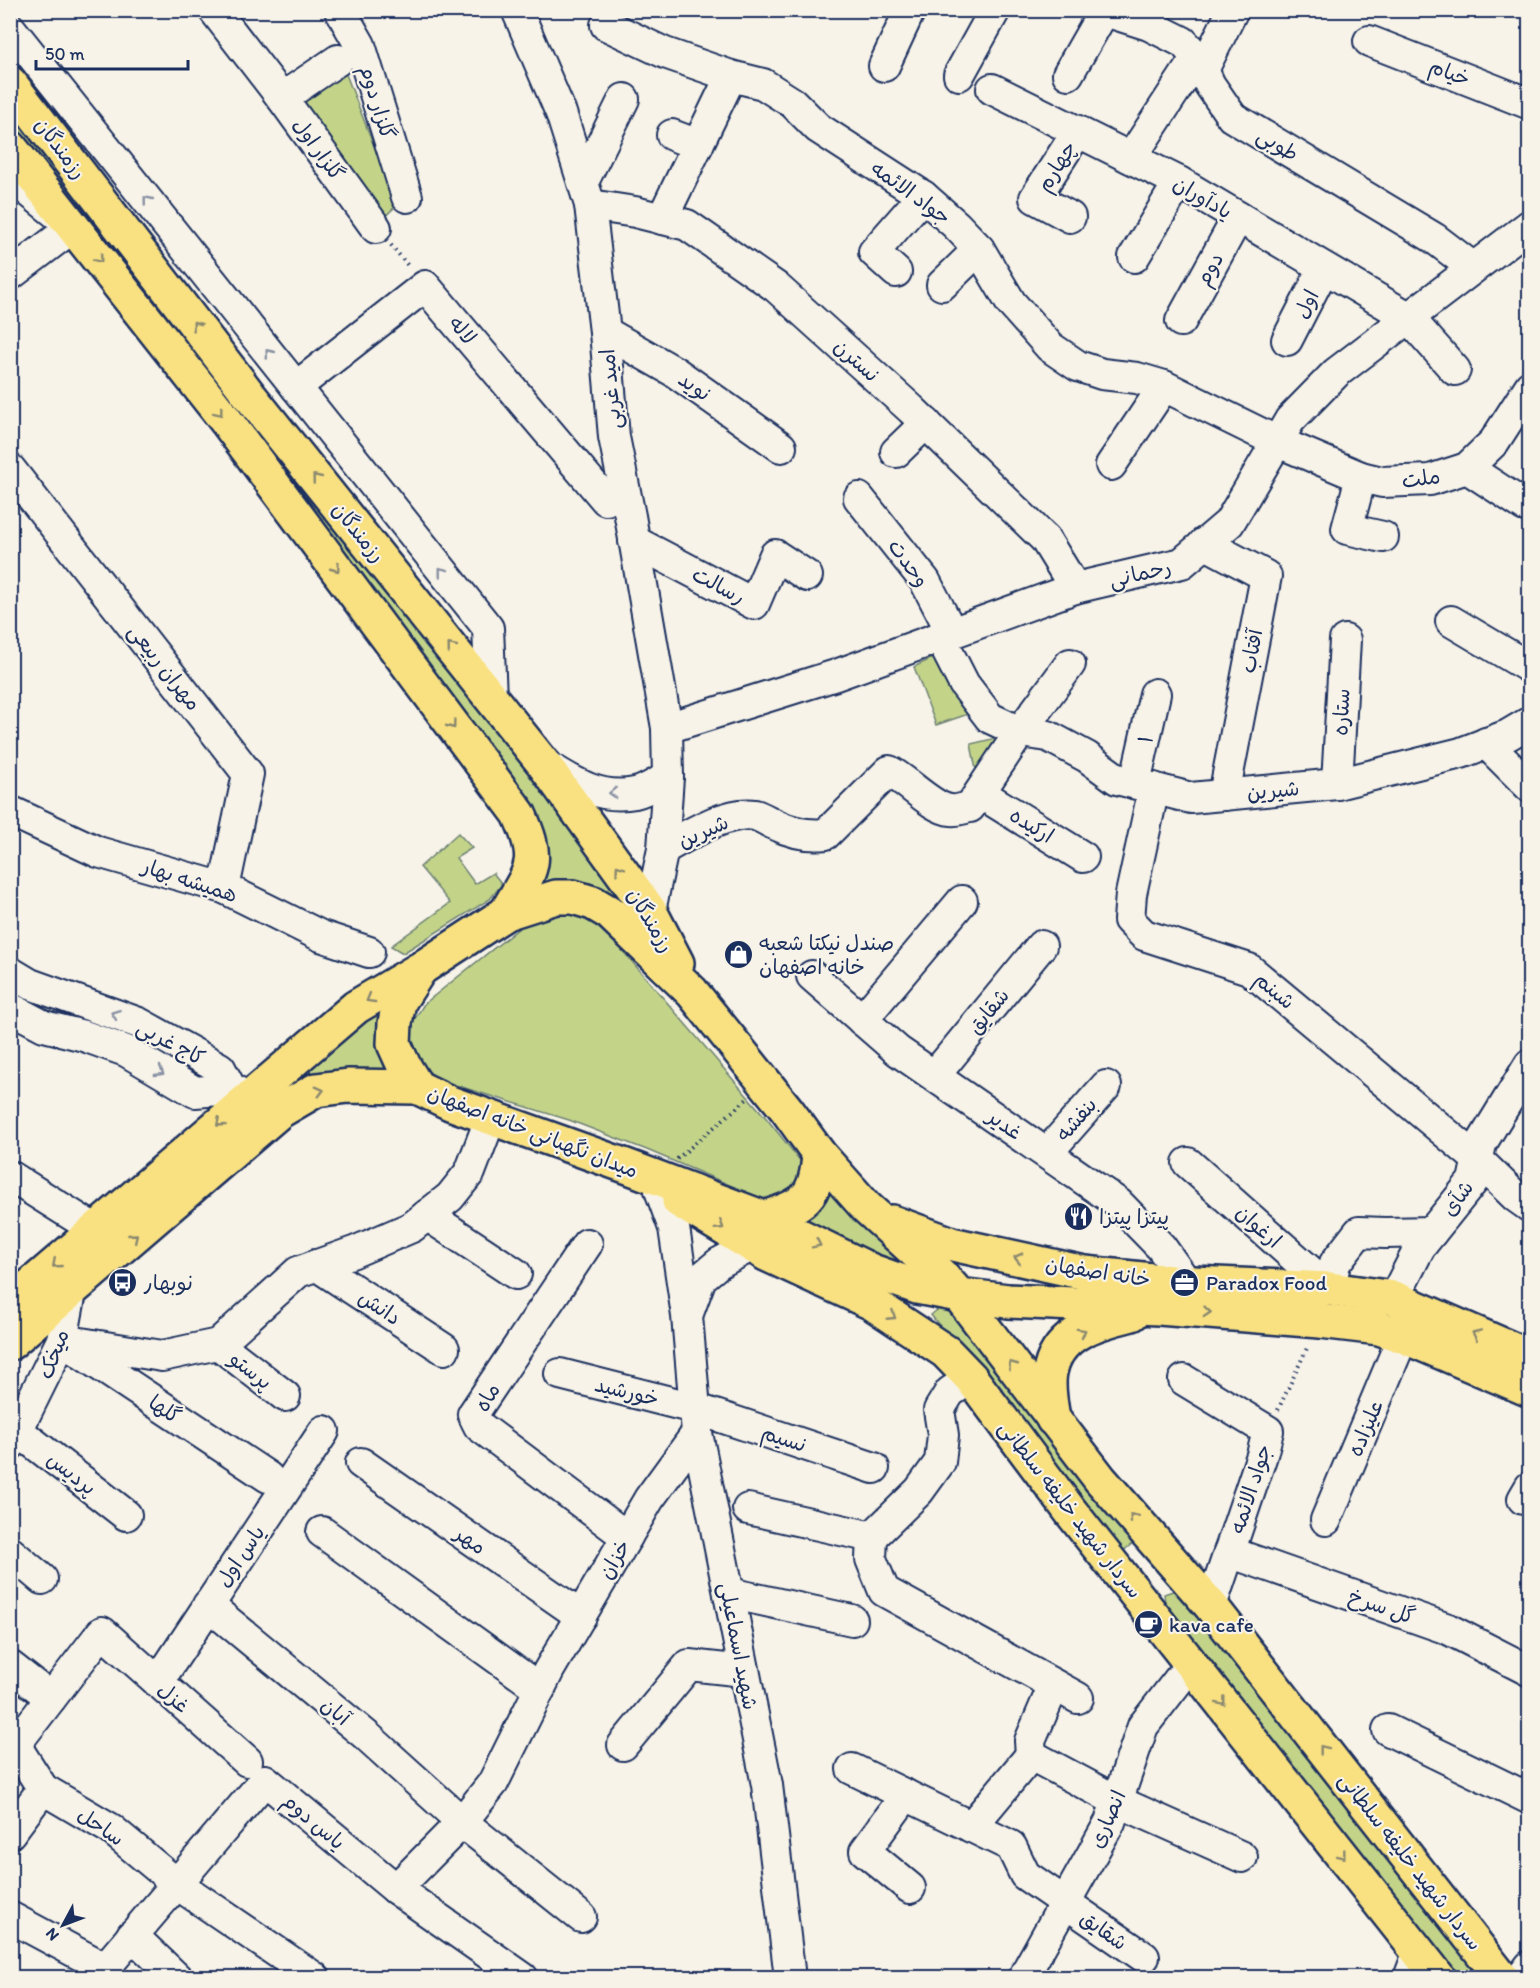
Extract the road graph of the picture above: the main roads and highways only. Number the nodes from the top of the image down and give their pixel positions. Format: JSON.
{"nodes":[{"id":1,"x":10,"y":83,"type":"edge"},
{"id":2,"x":10,"y":147,"type":"edge"},
{"id":3,"x":506,"y":913,"type":"junction"},
{"id":4,"x":420,"y":969,"type":"junction"},
{"id":5,"x":692,"y":992,"type":"junction"},
{"id":6,"x":417,"y":1087,"type":"junction"},
{"id":7,"x":819,"y":1154,"type":"junction"},
{"id":8,"x":651,"y":1179,"type":"joint"},
{"id":9,"x":876,"y":1216,"type":"junction"},
{"id":10,"x":758,"y":1232,"type":"junction"},
{"id":11,"x":960,"y":1295,"type":"junction"},
{"id":12,"x":10,"y":1303,"type":"edge"},
{"id":13,"x":1159,"y":1308,"type":"junction"},
{"id":14,"x":10,"y":1343,"type":"edge"},
{"id":15,"x":1530,"y":1357,"type":"edge"},
{"id":16,"x":1530,"y":1390,"type":"edge"},
{"id":17,"x":1053,"y":1419,"type":"junction"},
{"id":18,"x":1163,"y":1551,"type":"junction"},
{"id":19,"x":1126,"y":1581,"type":"junction"},
{"id":20,"x":1414,"y":1964,"type":"edge"},
{"id":21,"x":1439,"y":1977,"type":"edge"},
{"id":22,"x":1502,"y":1977,"type":"edge"}],
"edges":[{"from":5,"to":1,"type":"main road","name":"رزمندگان","one_way":true},
{"from":2,"to":3,"type":"main road","name":"رزمندگان","one_way":true},
{"from":3,"to":4,"type":"main road","name":"میدان نگهبانی خانه اصفهان"},
{"from":3,"to":5,"type":"main road","name":"میدان نگهبانی خانه اصفهان"},
{"from":4,"to":6,"type":"main road","name":"میدان نگهبانی خانه اصفهان"},
{"from":4,"to":12,"type":"main road","one_way":true},
{"from":5,"to":7,"type":"main road","name":"میدان نگهبانی خانه اصفهان"},
{"from":6,"to":8,"type":"main road","name":"میدان نگهبانی خانه اصفهان"},
{"from":14,"to":6,"type":"main road","one_way":true},
{"from":7,"to":9,"type":"main road","name":"میدان نگهبانی خانه اصفهان"},
{"from":7,"to":10,"type":"main road"},
{"from":8,"to":10,"type":"main road","name":"سردار شهید خلیفه سلطانی"},
{"from":9,"to":11,"type":"main road","name":"میدان نگهبانی خانه اصفهان"},
{"from":15,"to":9,"type":"main road","name":"خانه اصفهان","one_way":true},
{"from":10,"to":11,"type":"main road","one_way":true},
{"from":10,"to":19,"type":"main road","name":"سردار شهید خلیفه سلطانی","one_way":true},
{"from":11,"to":13,"type":"main road","name":"خانه اصفهان"},
{"from":17,"to":11,"type":"main road","name":"سردار شهید خلیفه سلطانی","one_way":true},
{"from":13,"to":16,"type":"main road","name":"خانه اصفهان","one_way":true},
{"from":17,"to":13,"type":"main road","one_way":true},
{"from":18,"to":17,"type":"main road","name":"سردار شهید خلیفه سلطانی","one_way":true},
{"from":18,"to":19,"type":"main road"},
{"from":22,"to":18,"type":"main road","name":"سردار شهید خلیفه سلطانی","one_way":true},
{"from":19,"to":20,"type":"main road","name":"سردار شهید خلیفه سلطانی","one_way":true},
{"from":20,"to":21,"type":"main road","name":"سردار شهید خلیفه سلطانی"}]}
